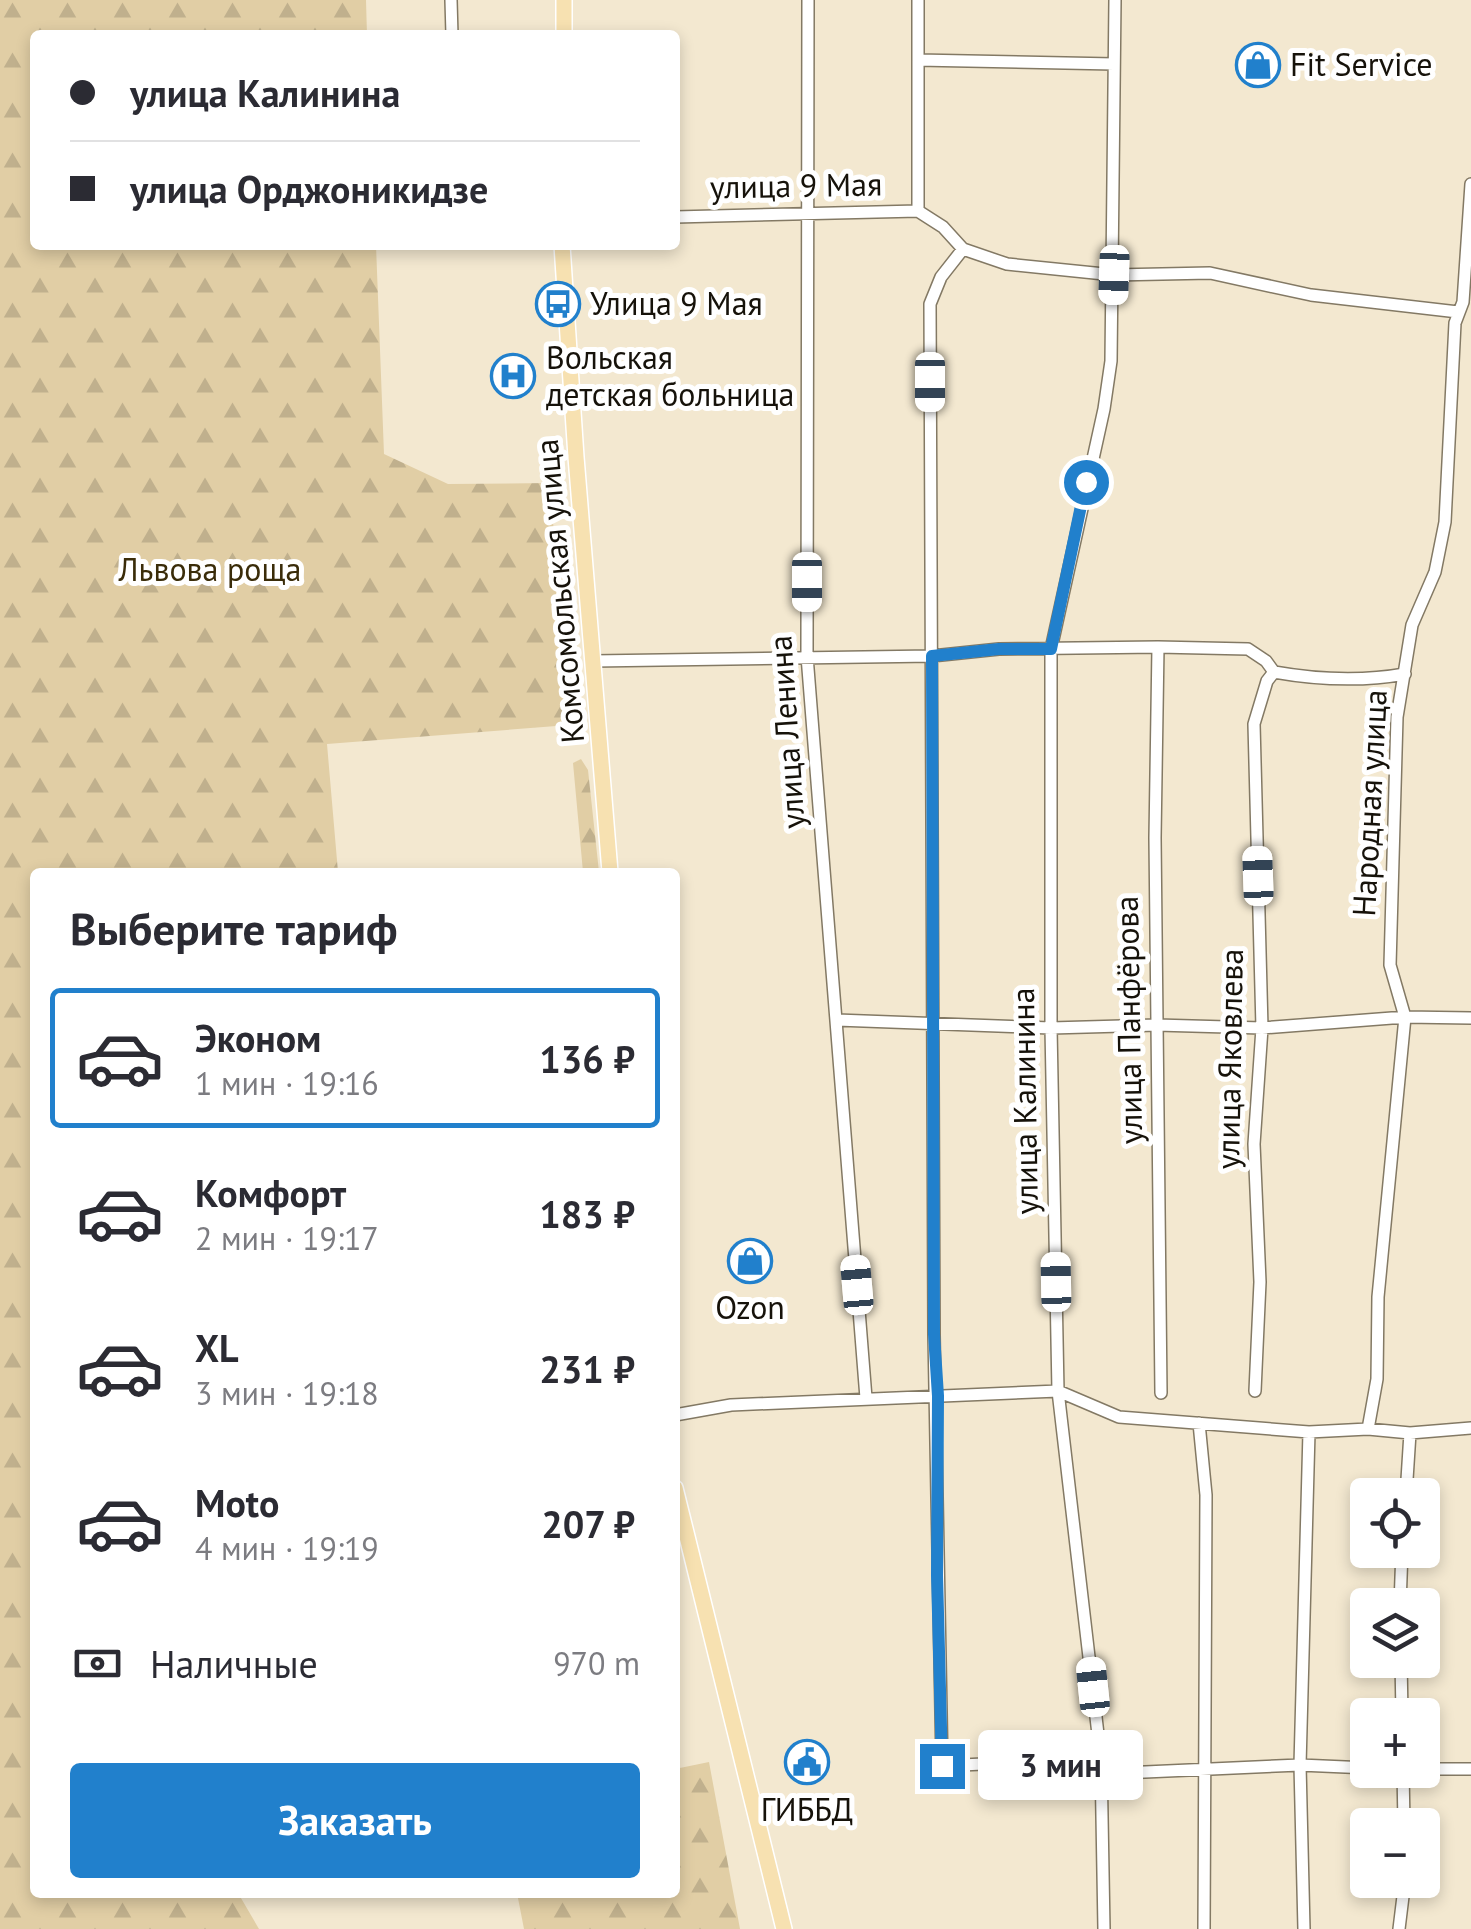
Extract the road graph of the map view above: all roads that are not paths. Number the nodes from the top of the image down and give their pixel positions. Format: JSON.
{"nodes":[{"id":1,"x":451,"y":0,"type":"edge"},
{"id":2,"x":564,"y":0,"type":"edge"},
{"id":3,"x":808,"y":0,"type":"edge"},
{"id":4,"x":918,"y":0,"type":"edge"},
{"id":5,"x":1115,"y":0,"type":"edge"},
{"id":6,"x":452,"y":30,"type":"edge"},
{"id":7,"x":564,"y":30,"type":"edge"},
{"id":8,"x":918,"y":60,"type":"junction"},
{"id":9,"x":1114,"y":64,"type":"junction"},
{"id":10,"x":1471,"y":184,"type":"edge"},
{"id":11,"x":918,"y":211,"type":"junction"},
{"id":12,"x":806,"y":214,"type":"junction"},
{"id":13,"x":680,"y":217,"type":"edge"},
{"id":14,"x":963,"y":249,"type":"junction"},
{"id":15,"x":562,"y":250,"type":"edge"},
{"id":16,"x":1114,"y":275,"type":"junction"},
{"id":17,"x":1458,"y":312,"type":"junction"},
{"id":18,"x":1158,"y":647,"type":"junction"},
{"id":19,"x":1051,"y":649,"type":"junction"},
{"id":20,"x":807,"y":656,"type":"junction"},
{"id":21,"x":932,"y":656,"type":"junction"},
{"id":22,"x":593,"y":660,"type":"junction"},
{"id":23,"x":1274,"y":672,"type":"junction"},
{"id":24,"x":1405,"y":674,"type":"junction"},
{"id":25,"x":610,"y":868,"type":"edge"},
{"id":26,"x":1405,"y":1017,"type":"junction"},
{"id":27,"x":1471,"y":1018,"type":"edge"},
{"id":28,"x":836,"y":1020,"type":"junction"},
{"id":29,"x":1157,"y":1025,"type":"junction"},
{"id":30,"x":935,"y":1026,"type":"junction"},
{"id":31,"x":1051,"y":1028,"type":"junction"},
{"id":32,"x":1262,"y":1028,"type":"junction"},
{"id":33,"x":1058,"y":1391,"type":"junction"},
{"id":34,"x":1255,"y":1391,"type":"dead end"},
{"id":35,"x":1161,"y":1393,"type":"dead end"},
{"id":36,"x":938,"y":1396,"type":"junction"},
{"id":37,"x":866,"y":1398,"type":"junction"},
{"id":38,"x":680,"y":1413,"type":"edge"},
{"id":39,"x":1199,"y":1423,"type":"junction"},
{"id":40,"x":1471,"y":1428,"type":"edge"},
{"id":41,"x":1368,"y":1429,"type":"junction"},
{"id":42,"x":1309,"y":1432,"type":"junction"},
{"id":43,"x":1410,"y":1433,"type":"junction"},
{"id":44,"x":1407,"y":1478,"type":"edge"},
{"id":45,"x":680,"y":1508,"type":"edge"},
{"id":46,"x":1102,"y":1760,"type":"junction"},
{"id":47,"x":1300,"y":1765,"type":"junction"},
{"id":48,"x":1350,"y":1767,"type":"edge"},
{"id":49,"x":1440,"y":1769,"type":"edge"},
{"id":50,"x":1471,"y":1769,"type":"edge"},
{"id":51,"x":1204,"y":1772,"type":"junction"},
{"id":52,"x":1101,"y":1774,"type":"junction"},
{"id":53,"x":1403,"y":1898,"type":"edge"},
{"id":54,"x":784,"y":1929,"type":"edge"},
{"id":55,"x":1104,"y":1929,"type":"edge"},
{"id":56,"x":1204,"y":1929,"type":"edge"},
{"id":57,"x":1304,"y":1929,"type":"edge"},
{"id":58,"x":1399,"y":1929,"type":"edge"}],
"edges":[{"from":1,"to":6,"type":"street"},
{"from":2,"to":7,"type":"main road"},
{"from":3,"to":12,"type":"street","name":"улица Ленина"},
{"from":4,"to":8,"type":"street"},
{"from":5,"to":9,"type":"street","name":"улица Калинина"},
{"from":8,"to":9,"type":"street"},
{"from":8,"to":11,"type":"street"},
{"from":9,"to":16,"type":"street","name":"улица Калинина"},
{"from":10,"to":17,"type":"street","name":"Народная улица"},
{"from":11,"to":12,"type":"street","name":"улица 9 Мая"},
{"from":11,"to":14,"type":"street"},
{"from":12,"to":13,"type":"street","name":"улица 9 Мая"},
{"from":12,"to":20,"type":"street","name":"улица Ленина"},
{"from":14,"to":16,"type":"street"},
{"from":14,"to":21,"type":"street"},
{"from":15,"to":22,"type":"main road","name":"Комсомольская улица"},
{"from":16,"to":17,"type":"street"},
{"from":16,"to":19,"type":"street","name":"улица Калинина"},
{"from":17,"to":24,"type":"street","name":"Народная улица"},
{"from":18,"to":19,"type":"street"},
{"from":18,"to":23,"type":"street"},
{"from":18,"to":29,"type":"street","name":"улица Панфёрова"},
{"from":19,"to":21,"type":"street"},
{"from":19,"to":31,"type":"street","name":"улица Калинина"},
{"from":20,"to":21,"type":"street"},
{"from":20,"to":22,"type":"street"},
{"from":20,"to":28,"type":"street","name":"улица Ленина"},
{"from":21,"to":30,"type":"street"},
{"from":22,"to":25,"type":"main road","name":"Комсомольская улица"},
{"from":23,"to":24,"type":"street"},
{"from":23,"to":32,"type":"street","name":"улица Яковлева"},
{"from":24,"to":26,"type":"street","name":"Народная улица"},
{"from":26,"to":27,"type":"street"},
{"from":26,"to":32,"type":"street"},
{"from":26,"to":41,"type":"street","name":"Народная улица"},
{"from":28,"to":30,"type":"street"},
{"from":28,"to":37,"type":"street","name":"улица Ленина"},
{"from":29,"to":31,"type":"street"},
{"from":29,"to":32,"type":"street"},
{"from":29,"to":35,"type":"street","name":"улица Панфёрова"},
{"from":30,"to":31,"type":"street"},
{"from":30,"to":36,"type":"street"},
{"from":31,"to":33,"type":"street","name":"улица Калинина"},
{"from":32,"to":34,"type":"street","name":"улица Яковлева"},
{"from":33,"to":36,"type":"street"},
{"from":33,"to":39,"type":"street"},
{"from":33,"to":46,"type":"street","name":"улица Калинина"},
{"from":36,"to":37,"type":"street"},
{"from":36,"to":46,"type":"street"},
{"from":37,"to":38,"type":"street"},
{"from":39,"to":42,"type":"street"},
{"from":39,"to":51,"type":"street"},
{"from":40,"to":43,"type":"street"},
{"from":41,"to":42,"type":"street"},
{"from":41,"to":43,"type":"street"},
{"from":42,"to":47,"type":"street"},
{"from":43,"to":44,"type":"street"},
{"from":45,"to":54,"type":"main road"},
{"from":46,"to":52,"type":"street","name":"улица Калинина"},
{"from":47,"to":48,"type":"street"},
{"from":47,"to":51,"type":"street"},
{"from":47,"to":57,"type":"street"},
{"from":49,"to":50,"type":"street"},
{"from":51,"to":52,"type":"street"},
{"from":51,"to":56,"type":"street"},
{"from":52,"to":55,"type":"street","name":"улица Калинина"},
{"from":53,"to":58,"type":"street"}]}
